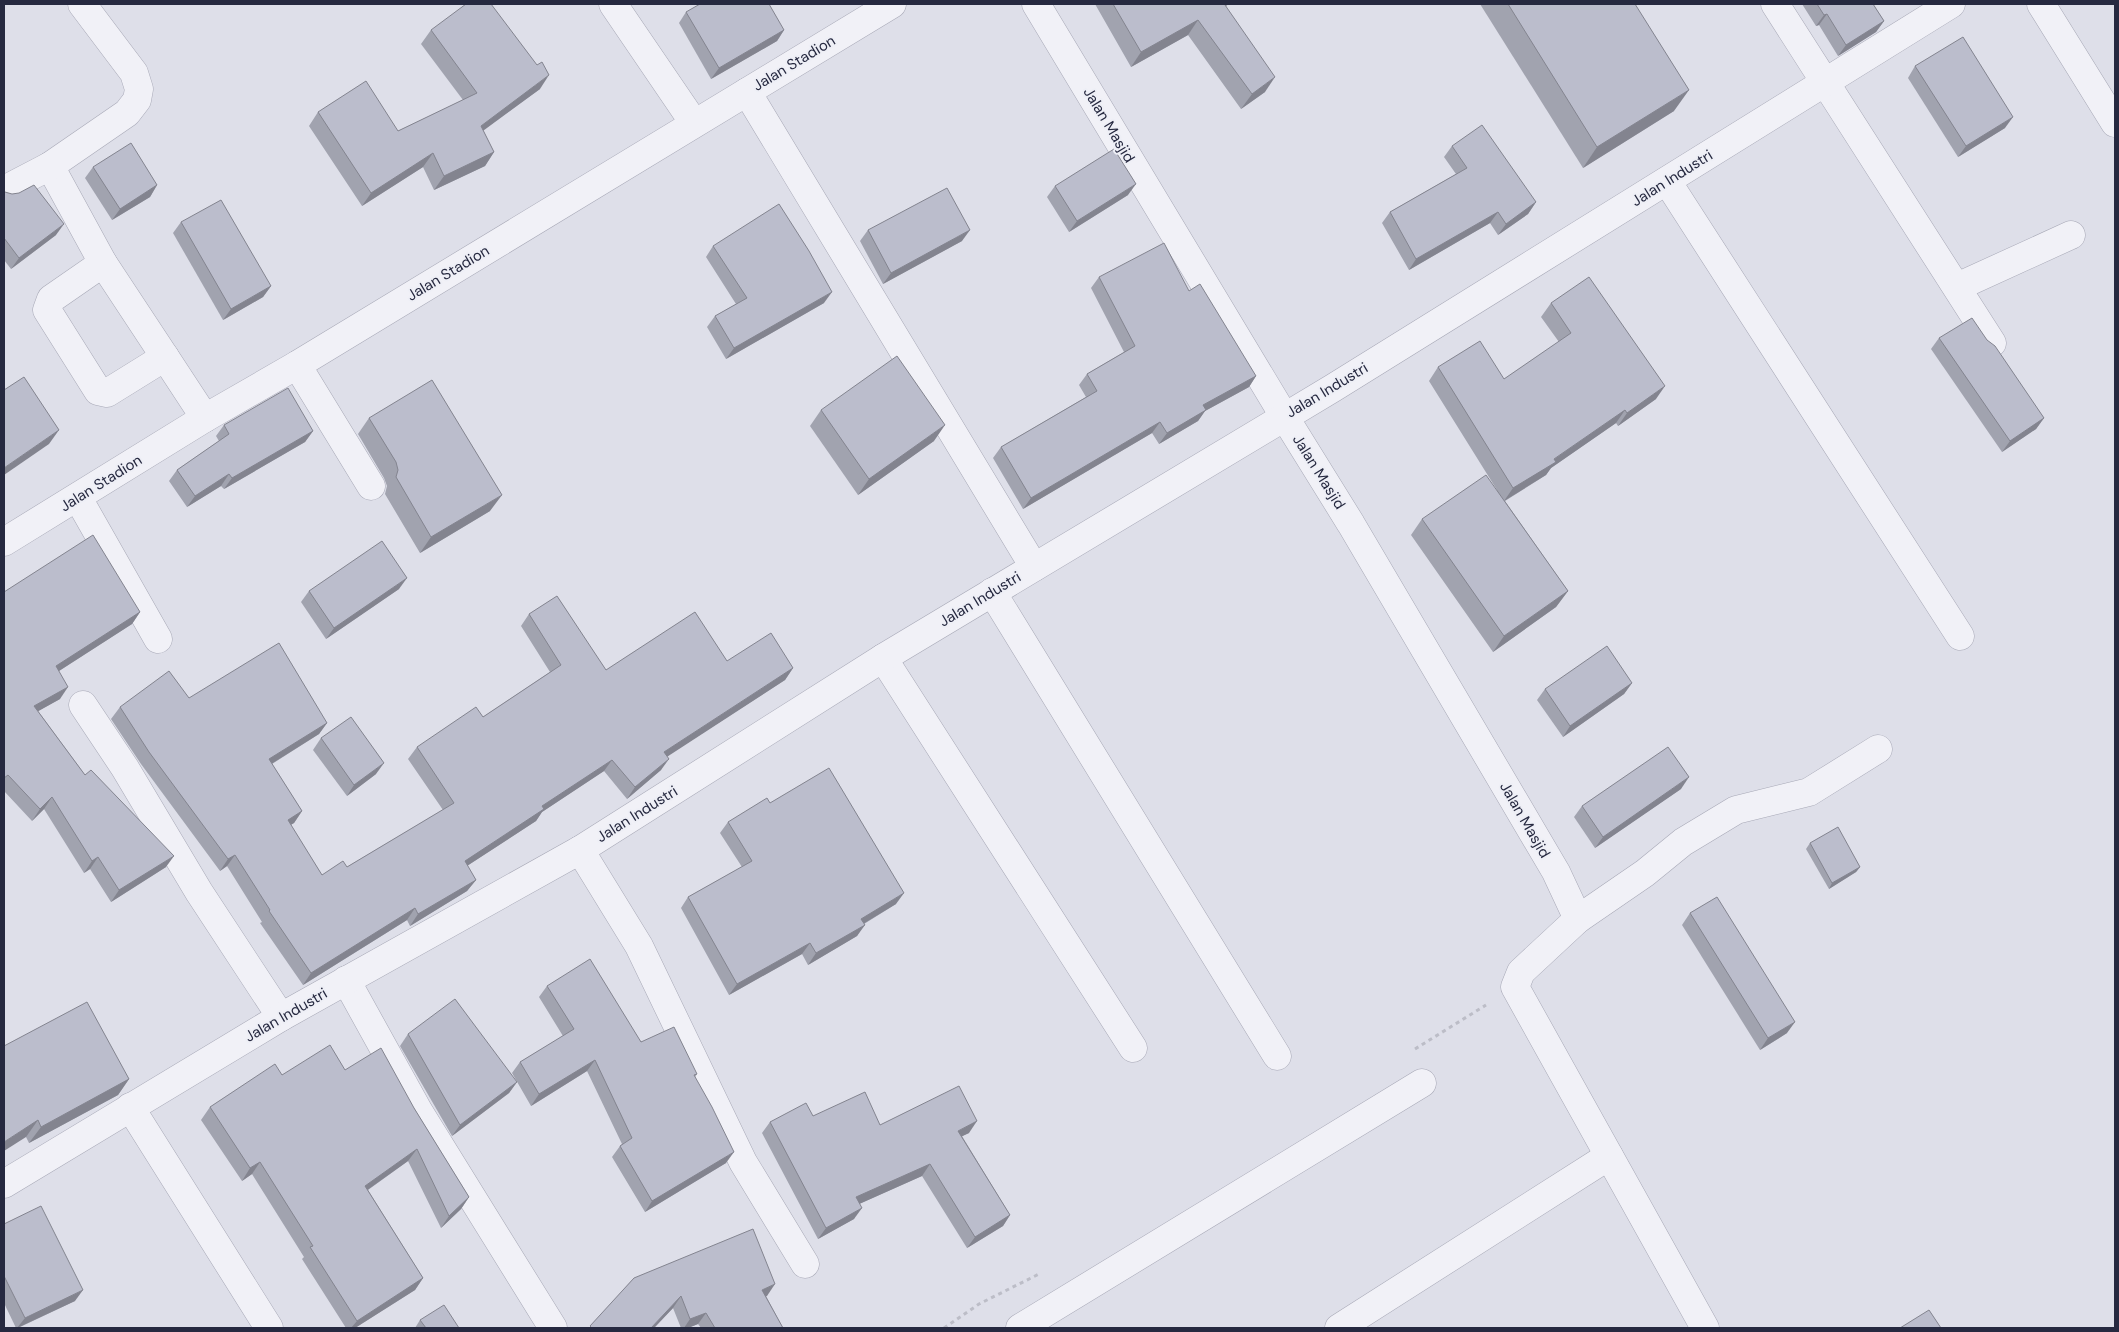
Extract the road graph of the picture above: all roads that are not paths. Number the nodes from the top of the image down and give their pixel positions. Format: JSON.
{"nodes":[{"id":1,"x":82,"y":4,"type":"edge"},
{"id":2,"x":613,"y":4,"type":"edge"},
{"id":3,"x":892,"y":4,"type":"edge"},
{"id":4,"x":1036,"y":4,"type":"edge"},
{"id":5,"x":1775,"y":4,"type":"edge"},
{"id":6,"x":1951,"y":4,"type":"edge"},
{"id":7,"x":2042,"y":4,"type":"edge"},
{"id":8,"x":1824,"y":84,"type":"junction"},
{"id":9,"x":747,"y":92,"type":"junction"},
{"id":10,"x":694,"y":123,"type":"junction"},
{"id":11,"x":2115,"y":123,"type":"edge"},
{"id":12,"x":50,"y":166,"type":"junction"},
{"id":13,"x":1667,"y":181,"type":"junction"},
{"id":14,"x":4,"y":190,"type":"edge"},
{"id":15,"x":2070,"y":235,"type":"dead end"},
{"id":16,"x":103,"y":263,"type":"junction"},
{"id":17,"x":1957,"y":288,"type":"junction"},
{"id":18,"x":1992,"y":344,"type":"edge"},
{"id":19,"x":165,"y":357,"type":"junction"},
{"id":20,"x":297,"y":364,"type":"junction"},
{"id":21,"x":1284,"y":416,"type":"junction"},
{"id":22,"x":205,"y":418,"type":"junction"},
{"id":23,"x":371,"y":486,"type":"dead end"},
{"id":24,"x":78,"y":498,"type":"junction"},
{"id":25,"x":4,"y":542,"type":"edge"},
{"id":26,"x":1034,"y":567,"type":"junction"},
{"id":27,"x":992,"y":592,"type":"junction"},
{"id":28,"x":1960,"y":636,"type":"dead end"},
{"id":29,"x":158,"y":640,"type":"dead end"},
{"id":30,"x":883,"y":658,"type":"junction"},
{"id":31,"x":83,"y":705,"type":"dead end"},
{"id":32,"x":1878,"y":750,"type":"dead end"},
{"id":33,"x":580,"y":850,"type":"junction"},
{"id":34,"x":1573,"y":907,"type":"junction"},
{"id":35,"x":346,"y":980,"type":"junction"},
{"id":36,"x":281,"y":1017,"type":"junction"},
{"id":37,"x":1133,"y":1048,"type":"dead end"},
{"id":38,"x":1278,"y":1056,"type":"dead end"},
{"id":39,"x":1422,"y":1083,"type":"dead end"},
{"id":40,"x":130,"y":1107,"type":"junction"},
{"id":41,"x":1609,"y":1156,"type":"junction"},
{"id":42,"x":4,"y":1184,"type":"edge"},
{"id":43,"x":805,"y":1264,"type":"dead end"},
{"id":44,"x":269,"y":1328,"type":"edge"},
{"id":45,"x":552,"y":1328,"type":"edge"},
{"id":46,"x":1020,"y":1328,"type":"edge"},
{"id":47,"x":1340,"y":1328,"type":"edge"},
{"id":48,"x":1705,"y":1328,"type":"edge"}],
"edges":[{"from":1,"to":12,"type":"street"},
{"from":2,"to":10,"type":"street"},
{"from":3,"to":9,"type":"street","name":"Jalan Stadion"},
{"from":4,"to":21,"type":"street","name":"Jalan Masjid"},
{"from":5,"to":8,"type":"street"},
{"from":6,"to":8,"type":"street","name":"Jalan Industri"},
{"from":7,"to":11,"type":"street"},
{"from":8,"to":13,"type":"street","name":"Jalan Industri"},
{"from":8,"to":17,"type":"street"},
{"from":9,"to":10,"type":"street","name":"Jalan Stadion"},
{"from":9,"to":26,"type":"street"},
{"from":10,"to":20,"type":"street","name":"Jalan Stadion"},
{"from":12,"to":14,"type":"street"},
{"from":12,"to":16,"type":"street"},
{"from":13,"to":21,"type":"street","name":"Jalan Industri"},
{"from":13,"to":28,"type":"street"},
{"from":15,"to":17,"type":"street"},
{"from":16,"to":19,"type":"street"},
{"from":16,"to":19,"type":"street"},
{"from":17,"to":18,"type":"street"},
{"from":19,"to":22,"type":"street"},
{"from":20,"to":22,"type":"street","name":"Jalan Stadion"},
{"from":20,"to":23,"type":"street"},
{"from":21,"to":26,"type":"street","name":"Jalan Industri"},
{"from":21,"to":34,"type":"street","name":"Jalan Masjid"},
{"from":22,"to":24,"type":"street","name":"Jalan Stadion"},
{"from":24,"to":25,"type":"street","name":"Jalan Stadion"},
{"from":24,"to":29,"type":"street"},
{"from":26,"to":27,"type":"street","name":"Jalan Industri"},
{"from":27,"to":30,"type":"street","name":"Jalan Industri"},
{"from":27,"to":38,"type":"street"},
{"from":30,"to":33,"type":"street","name":"Jalan Industri"},
{"from":30,"to":37,"type":"street"},
{"from":31,"to":36,"type":"street"},
{"from":32,"to":34,"type":"street"},
{"from":33,"to":35,"type":"street","name":"Jalan Industri"},
{"from":33,"to":43,"type":"street"},
{"from":34,"to":41,"type":"street"},
{"from":35,"to":36,"type":"street","name":"Jalan Industri"},
{"from":35,"to":45,"type":"street"},
{"from":36,"to":40,"type":"street","name":"Jalan Industri"},
{"from":39,"to":46,"type":"street"},
{"from":40,"to":42,"type":"street","name":"Jalan Industri"},
{"from":40,"to":44,"type":"street"},
{"from":41,"to":47,"type":"street"},
{"from":41,"to":48,"type":"street"}]}
